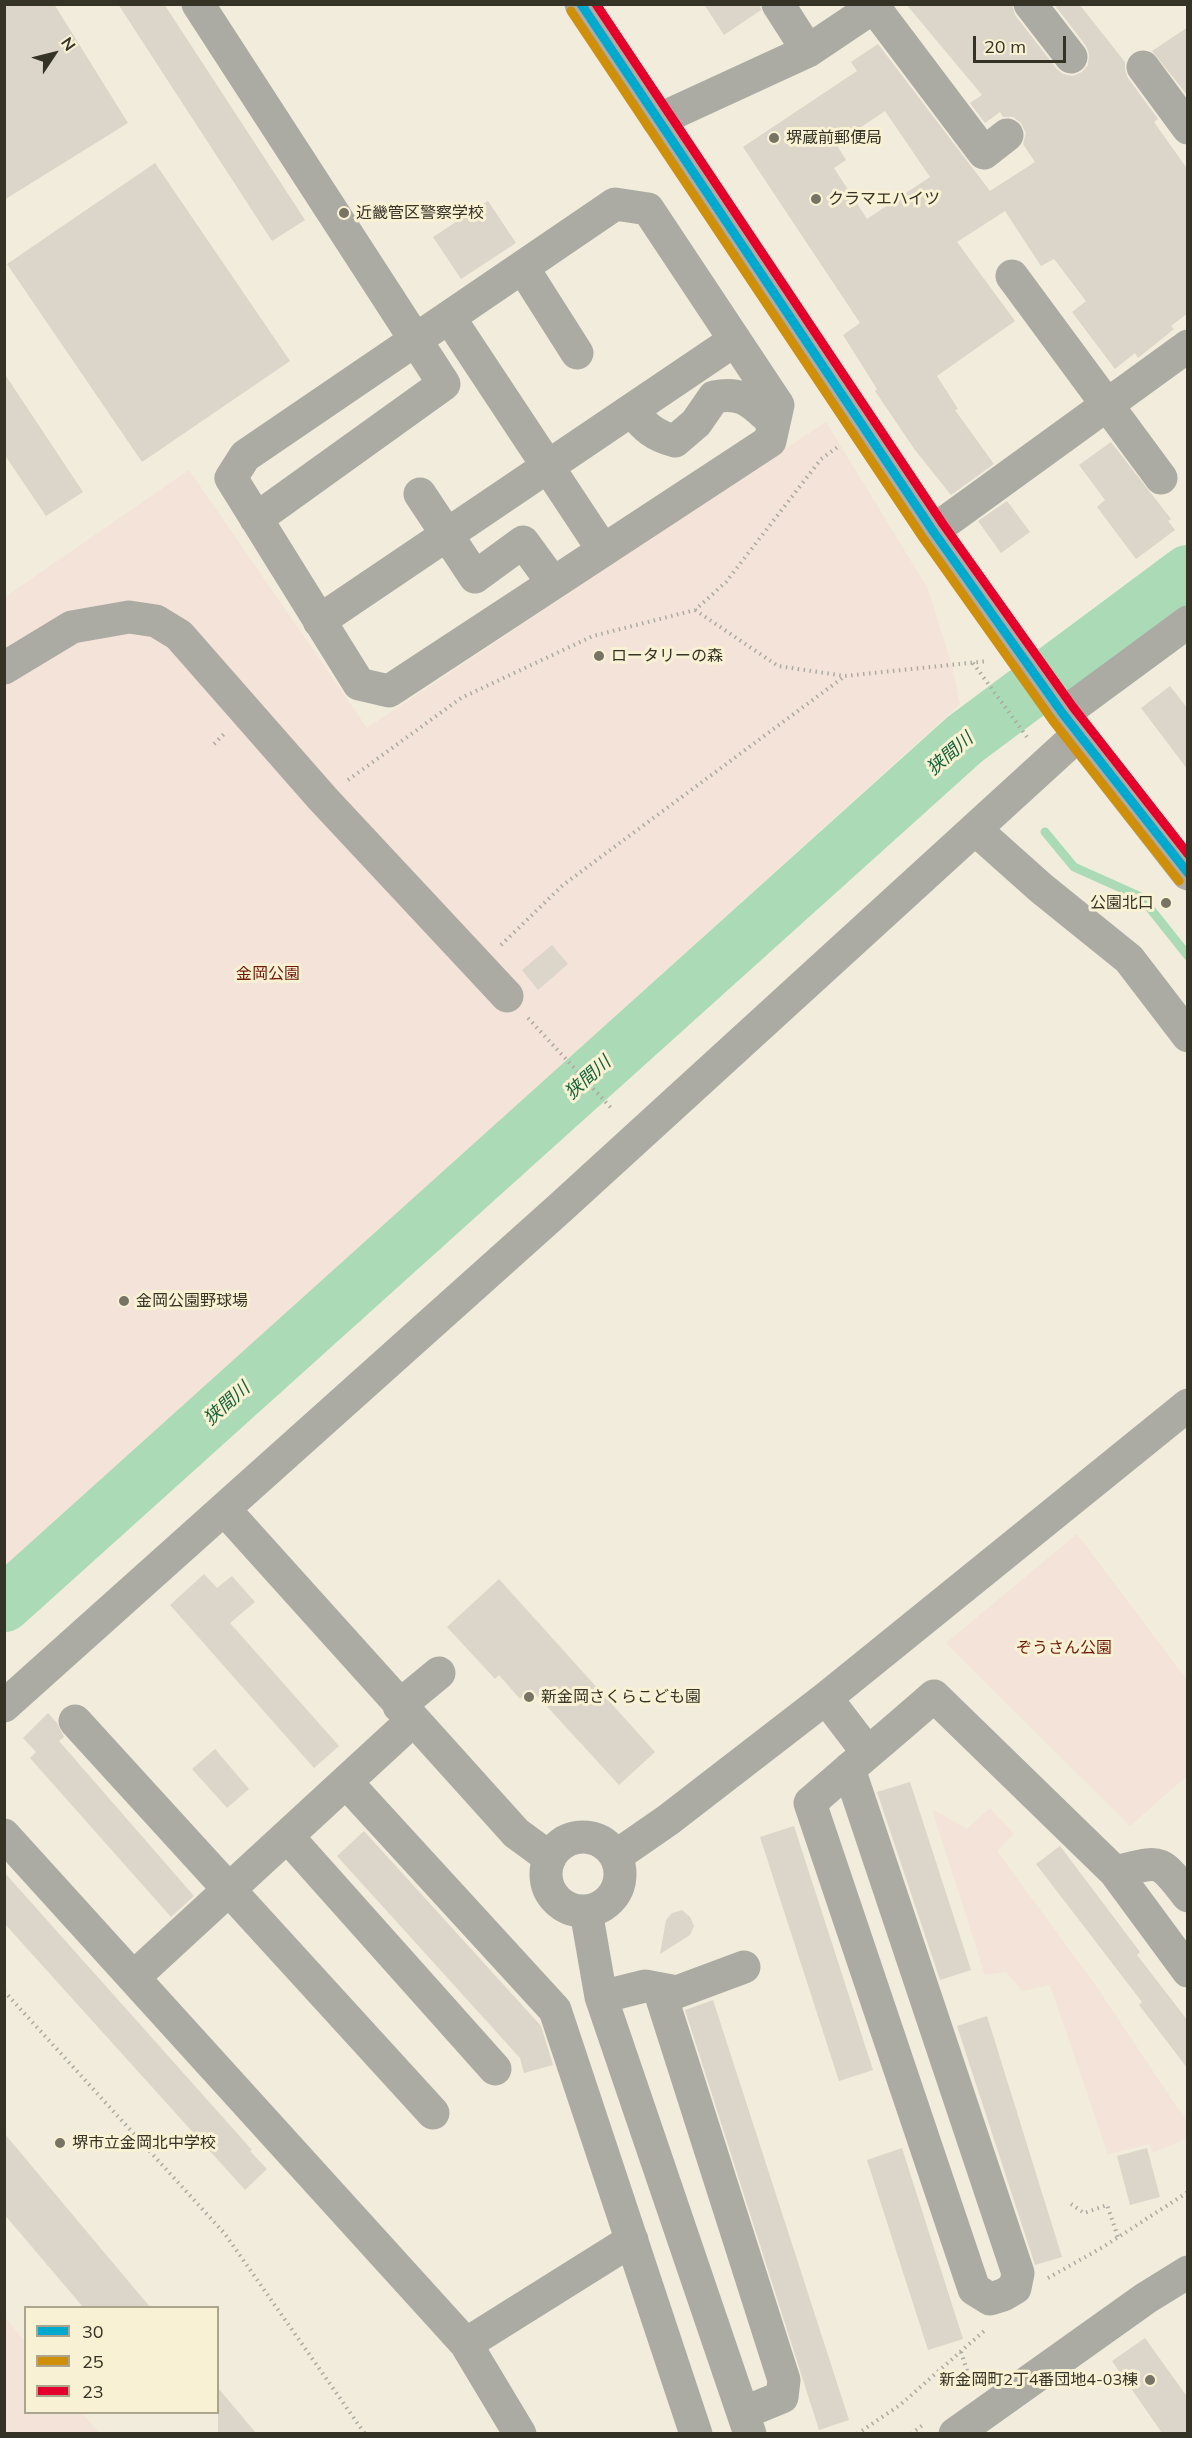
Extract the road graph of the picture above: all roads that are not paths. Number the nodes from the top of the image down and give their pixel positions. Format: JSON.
{"nodes":[{"id":1,"x":198,"y":4,"type":"edge"},
{"id":2,"x":581,"y":4,"type":"edge"},
{"id":3,"x":778,"y":4,"type":"edge"},
{"id":4,"x":1030,"y":4,"type":"edge"},
{"id":5,"x":876,"y":6,"type":"edge"},
{"id":6,"x":808,"y":51,"type":"junction"},
{"id":7,"x":1071,"y":57,"type":"dead end"},
{"id":8,"x":1143,"y":67,"type":"dead end"},
{"id":9,"x":658,"y":120,"type":"junction"},
{"id":10,"x":1188,"y":128,"type":"edge"},
{"id":11,"x":1007,"y":135,"type":"dead end"},
{"id":12,"x":523,"y":268,"type":"junction"},
{"id":13,"x":1012,"y":276,"type":"dead end"},
{"id":14,"x":449,"y":317,"type":"junction"},
{"id":15,"x":735,"y":340,"type":"junction"},
{"id":16,"x":415,"y":341,"type":"junction"},
{"id":17,"x":1188,"y":346,"type":"edge"},
{"id":18,"x":577,"y":352,"type":"dead end"},
{"id":19,"x":1107,"y":406,"type":"junction"},
{"id":20,"x":632,"y":410,"type":"junction"},
{"id":21,"x":774,"y":422,"type":"junction"},
{"id":22,"x":547,"y":467,"type":"junction"},
{"id":23,"x":1161,"y":478,"type":"dead end"},
{"id":24,"x":420,"y":494,"type":"dead end"},
{"id":25,"x":256,"y":519,"type":"junction"},
{"id":26,"x":933,"y":531,"type":"junction"},
{"id":27,"x":447,"y":534,"type":"junction"},
{"id":28,"x":603,"y":550,"type":"junction"},
{"id":29,"x":552,"y":583,"type":"junction"},
{"id":30,"x":319,"y":621,"type":"junction"},
{"id":31,"x":1188,"y":622,"type":"edge"},
{"id":32,"x":4,"y":668,"type":"edge"},
{"id":33,"x":1065,"y":715,"type":"junction"},
{"id":34,"x":976,"y":830,"type":"junction"},
{"id":35,"x":1188,"y":874,"type":"edge"},
{"id":36,"x":507,"y":996,"type":"road end"},
{"id":37,"x":1188,"y":1036,"type":"edge"},
{"id":38,"x":1188,"y":1405,"type":"edge"},
{"id":39,"x":224,"y":1509,"type":"junction"},
{"id":40,"x":439,"y":1673,"type":"dead end"},
{"id":41,"x":826,"y":1698,"type":"junction"},
{"id":42,"x":4,"y":1706,"type":"edge"},
{"id":43,"x":406,"y":1714,"type":"junction"},
{"id":44,"x":75,"y":1720,"type":"dead end"},
{"id":45,"x":859,"y":1761,"type":"junction"},
{"id":46,"x":346,"y":1782,"type":"junction"},
{"id":47,"x":4,"y":1835,"type":"edge"},
{"id":48,"x":287,"y":1836,"type":"junction"},
{"id":49,"x":615,"y":1856,"type":"junction"},
{"id":50,"x":550,"y":1858,"type":"junction"},
{"id":51,"x":1114,"y":1872,"type":"junction"},
{"id":52,"x":229,"y":1890,"type":"junction"},
{"id":53,"x":1188,"y":1896,"type":"edge"},
{"id":54,"x":586,"y":1911,"type":"junction"},
{"id":55,"x":744,"y":1967,"type":"dead end"},
{"id":56,"x":1188,"y":1971,"type":"edge"},
{"id":57,"x":134,"y":1977,"type":"junction"},
{"id":58,"x":659,"y":1989,"type":"junction"},
{"id":59,"x":602,"y":1997,"type":"junction"},
{"id":60,"x":495,"y":2069,"type":"dead end"},
{"id":61,"x":433,"y":2113,"type":"dead end"},
{"id":62,"x":674,"y":2209,"type":"junction"},
{"id":63,"x":629,"y":2230,"type":"junction"},
{"id":64,"x":1188,"y":2272,"type":"edge"},
{"id":65,"x":466,"y":2344,"type":"junction"},
{"id":66,"x":747,"y":2423,"type":"edge"},
{"id":67,"x":520,"y":2433,"type":"edge"},
{"id":68,"x":696,"y":2433,"type":"edge"},
{"id":69,"x":955,"y":2433,"type":"edge"}],
"edges":[{"from":1,"to":16,"type":"street"},
{"from":2,"to":9,"type":"main road"},
{"from":3,"to":6,"type":"street"},
{"from":4,"to":7,"type":"street"},
{"from":5,"to":6,"type":"street"},
{"from":5,"to":11,"type":"street"},
{"from":6,"to":9,"type":"street"},
{"from":8,"to":10,"type":"street"},
{"from":9,"to":26,"type":"main road"},
{"from":12,"to":14,"type":"street"},
{"from":12,"to":15,"type":"street"},
{"from":12,"to":18,"type":"street"},
{"from":13,"to":19,"type":"street"},
{"from":14,"to":16,"type":"street"},
{"from":14,"to":22,"type":"street"},
{"from":15,"to":20,"type":"street"},
{"from":15,"to":21,"type":"street"},
{"from":16,"to":25,"type":"street"},
{"from":16,"to":25,"type":"street"},
{"from":17,"to":19,"type":"street"},
{"from":19,"to":23,"type":"street"},
{"from":19,"to":26,"type":"street"},
{"from":20,"to":21,"type":"street"},
{"from":20,"to":22,"type":"street"},
{"from":21,"to":28,"type":"street"},
{"from":22,"to":27,"type":"street"},
{"from":22,"to":28,"type":"street"},
{"from":24,"to":27,"type":"street"},
{"from":25,"to":30,"type":"street"},
{"from":26,"to":33,"type":"main road"},
{"from":27,"to":29,"type":"street"},
{"from":27,"to":30,"type":"street"},
{"from":28,"to":29,"type":"street"},
{"from":29,"to":30,"type":"street"},
{"from":31,"to":33,"type":"street"},
{"from":32,"to":36,"type":"street"},
{"from":33,"to":34,"type":"street"},
{"from":33,"to":35,"type":"main road"},
{"from":34,"to":37,"type":"street"},
{"from":34,"to":39,"type":"street"},
{"from":38,"to":41,"type":"street"},
{"from":39,"to":42,"type":"street"},
{"from":39,"to":43,"type":"street"},
{"from":40,"to":43,"type":"street"},
{"from":41,"to":45,"type":"street"},
{"from":41,"to":49,"type":"street"},
{"from":43,"to":46,"type":"street"},
{"from":43,"to":50,"type":"street"},
{"from":44,"to":52,"type":"street"},
{"from":45,"to":45,"type":"street"},
{"from":45,"to":51,"type":"street"},
{"from":46,"to":48,"type":"street"},
{"from":46,"to":63,"type":"street"},
{"from":47,"to":57,"type":"street"},
{"from":48,"to":52,"type":"street"},
{"from":48,"to":60,"type":"street"},
{"from":49,"to":50,"type":"street"},
{"from":49,"to":54,"type":"street"},
{"from":50,"to":54,"type":"street"},
{"from":51,"to":53,"type":"street"},
{"from":51,"to":56,"type":"street"},
{"from":52,"to":57,"type":"street"},
{"from":52,"to":61,"type":"street"},
{"from":54,"to":59,"type":"street"},
{"from":55,"to":58,"type":"street"},
{"from":57,"to":65,"type":"street"},
{"from":58,"to":59,"type":"street"},
{"from":58,"to":66,"type":"street"},
{"from":59,"to":62,"type":"street"},
{"from":62,"to":63,"type":"street"},
{"from":62,"to":66,"type":"street"},
{"from":63,"to":65,"type":"street"},
{"from":63,"to":68,"type":"street"},
{"from":64,"to":69,"type":"street"},
{"from":65,"to":67,"type":"street"}]}
